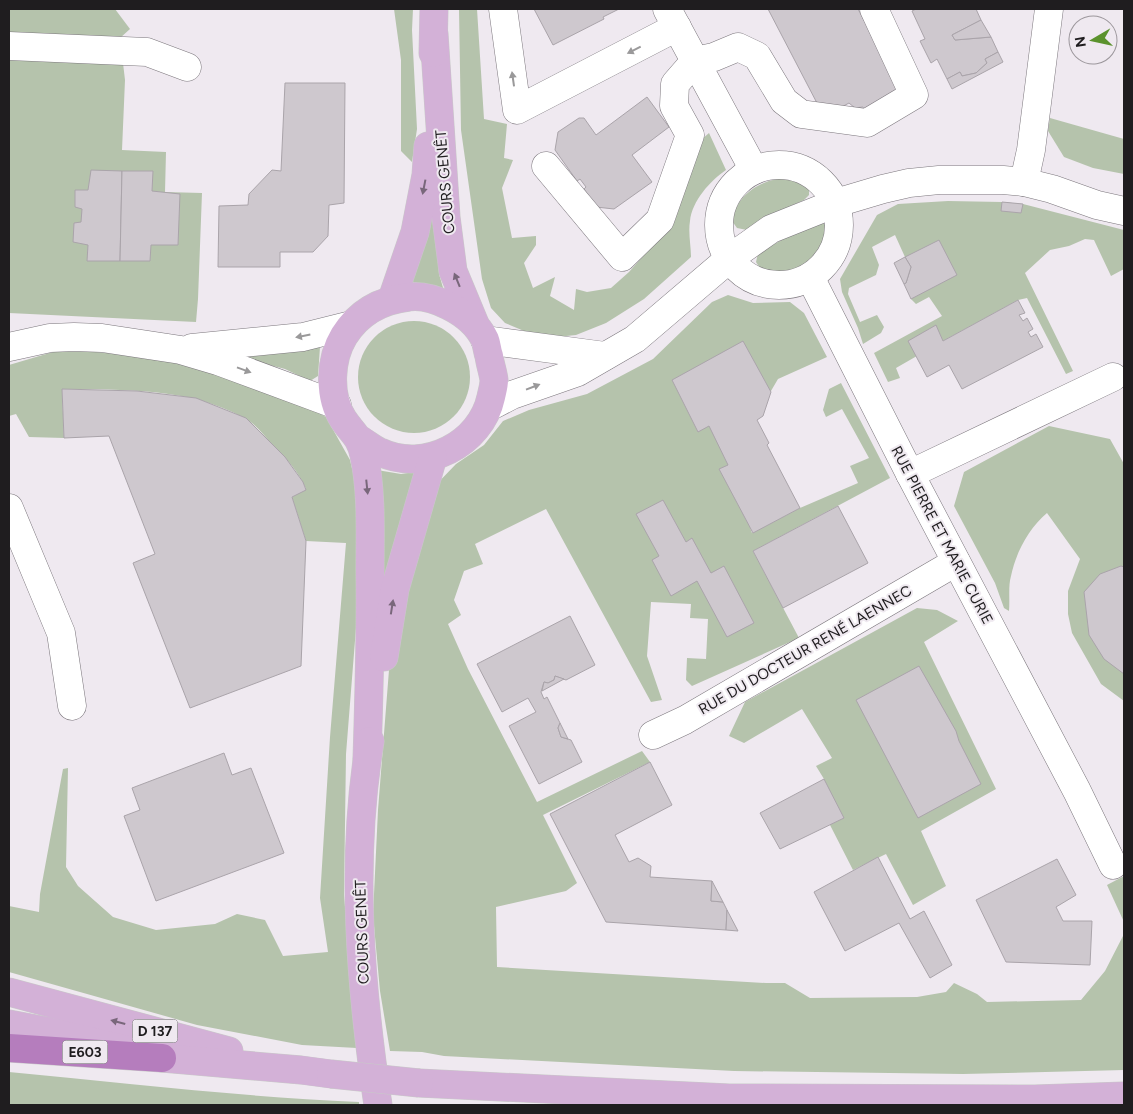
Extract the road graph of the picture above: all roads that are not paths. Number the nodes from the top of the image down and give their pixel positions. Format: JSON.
{"nodes":[{"id":1,"x":503,"y":9,"type":"edge"},
{"id":2,"x":874,"y":9,"type":"edge"},
{"id":3,"x":1048,"y":9,"type":"edge"},
{"id":4,"x":675,"y":15,"type":"edge"},
{"id":5,"x":434,"y":21,"type":"edge"},
{"id":6,"x":9,"y":46,"type":"edge"},
{"id":7,"x":695,"y":61,"type":"junction"},
{"id":8,"x":187,"y":67,"type":"dead end"},
{"id":9,"x":546,"y":166,"type":"dead end"},
{"id":10,"x":754,"y":170,"type":"junction"},
{"id":11,"x":1024,"y":182,"type":"junction"},
{"id":12,"x":836,"y":203,"type":"junction"},
{"id":13,"x":1124,"y":211,"type":"edge"},
{"id":14,"x":730,"y":258,"type":"junction"},
{"id":15,"x":810,"y":277,"type":"junction"},
{"id":16,"x":392,"y":299,"type":"junction"},
{"id":17,"x":351,"y":325,"type":"junction"},
{"id":18,"x":480,"y":333,"type":"junction"},
{"id":19,"x":9,"y":347,"type":"edge"},
{"id":20,"x":181,"y":350,"type":"junction"},
{"id":21,"x":605,"y":356,"type":"junction"},
{"id":22,"x":1113,"y":377,"type":"dead end"},
{"id":23,"x":336,"y":405,"type":"junction"},
{"id":24,"x":489,"y":407,"type":"junction"},
{"id":25,"x":359,"y":439,"type":"junction"},
{"id":26,"x":433,"y":457,"type":"junction"},
{"id":27,"x":910,"y":474,"type":"junction"},
{"id":28,"x":9,"y":508,"type":"edge"},
{"id":29,"x":956,"y":562,"type":"junction"},
{"id":30,"x":72,"y":706,"type":"dead end"},
{"id":31,"x":653,"y":735,"type":"dead end"},
{"id":32,"x":367,"y":759,"type":"junction"},
{"id":33,"x":1113,"y":865,"type":"dead end"},
{"id":34,"x":9,"y":992,"type":"edge"},
{"id":35,"x":9,"y":1024,"type":"edge"},
{"id":36,"x":9,"y":1048,"type":"edge"},
{"id":37,"x":162,"y":1058,"type":"junction"},
{"id":38,"x":301,"y":1070,"type":"junction"},
{"id":39,"x":1124,"y":1096,"type":"edge"},
{"id":40,"x":378,"y":1105,"type":"edge"}],
"edges":[{"from":4,"to":1,"type":"street","one_way":true},
{"from":2,"to":7,"type":"street"},
{"from":3,"to":11,"type":"street"},
{"from":4,"to":7,"type":"street"},
{"from":5,"to":16,"type":"main road","name":"COURS GENÊT","one_way":true},
{"from":18,"to":5,"type":"main road","name":"COURS GENÊT","one_way":true},
{"from":6,"to":8,"type":"street"},
{"from":7,"to":9,"type":"street"},
{"from":7,"to":10,"type":"street"},
{"from":10,"to":12,"type":"street"},
{"from":10,"to":14,"type":"street"},
{"from":11,"to":12,"type":"street"},
{"from":11,"to":13,"type":"street"},
{"from":12,"to":14,"type":"street"},
{"from":12,"to":15,"type":"street"},
{"from":14,"to":15,"type":"street"},
{"from":14,"to":21,"type":"street"},
{"from":15,"to":27,"type":"street","name":"RUE PIERRE ET MARIE CURIE"},
{"from":16,"to":17,"type":"main road"},
{"from":16,"to":18,"type":"main road"},
{"from":17,"to":20,"type":"street","one_way":true},
{"from":17,"to":23,"type":"main road"},
{"from":18,"to":21,"type":"street"},
{"from":18,"to":24,"type":"main road"},
{"from":19,"to":20,"type":"street"},
{"from":20,"to":23,"type":"street","one_way":true},
{"from":24,"to":21,"type":"street","one_way":true},
{"from":22,"to":27,"type":"street"},
{"from":23,"to":25,"type":"main road"},
{"from":24,"to":26,"type":"main road"},
{"from":25,"to":26,"type":"main road"},
{"from":25,"to":32,"type":"main road","one_way":true},
{"from":32,"to":26,"type":"main road","one_way":true},
{"from":27,"to":29,"type":"street","name":"RUE PIERRE ET MARIE CURIE"},
{"from":28,"to":30,"type":"street"},
{"from":29,"to":31,"type":"street","name":"RUE DU DOCTEUR RENÉ LAENNEC"},
{"from":29,"to":33,"type":"street","name":"RUE PIERRE ET MARIE CURIE"},
{"from":32,"to":40,"type":"main road","name":"COURS GENÊT"},
{"from":38,"to":34,"type":"main road","number":"D 137","one_way":true},
{"from":35,"to":37,"type":"main road","number":"D 137"},
{"from":36,"to":37,"type":"highway","number":"E603"},
{"from":37,"to":38,"type":"main road","number":"D 137"},
{"from":38,"to":39,"type":"main road","number":"D 137","bridge":true}]}
